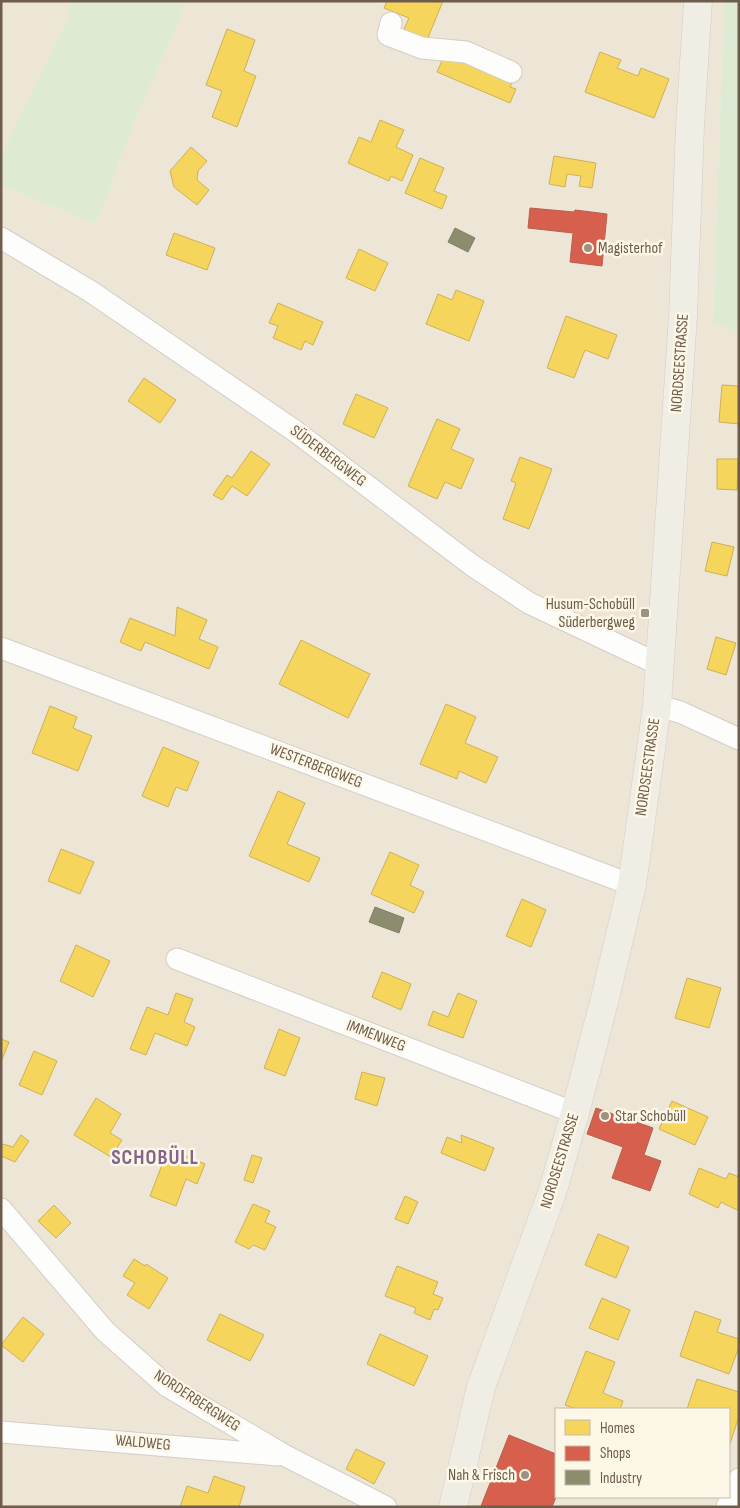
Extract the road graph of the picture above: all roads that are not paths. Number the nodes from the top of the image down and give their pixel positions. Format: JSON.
{"nodes":[{"id":1,"x":698,"y":1,"type":"edge"},
{"id":2,"x":390,"y":23,"type":"dead end"},
{"id":3,"x":511,"y":72,"type":"dead end"},
{"id":4,"x":1,"y":238,"type":"edge"},
{"id":5,"x":1,"y":648,"type":"edge"},
{"id":6,"x":660,"y":664,"type":"junction"},
{"id":7,"x":657,"y":706,"type":"junction"},
{"id":8,"x":739,"y":739,"type":"edge"},
{"id":9,"x":632,"y":885,"type":"junction"},
{"id":10,"x":177,"y":959,"type":"dead end"},
{"id":11,"x":575,"y":1113,"type":"junction"},
{"id":12,"x":1,"y":1209,"type":"edge"},
{"id":13,"x":1,"y":1432,"type":"edge"},
{"id":14,"x":284,"y":1455,"type":"junction"},
{"id":15,"x":739,"y":1479,"type":"edge"},
{"id":16,"x":386,"y":1507,"type":"edge"},
{"id":17,"x":453,"y":1507,"type":"edge"},
{"id":18,"x":727,"y":1507,"type":"edge"}],
"edges":[{"from":1,"to":6,"type":"main road","name":"NORDSEESTRASSE"},
{"from":2,"to":3,"type":"street"},
{"from":4,"to":6,"type":"street","name":"SÜDERBERGWEG"},
{"from":5,"to":9,"type":"street","name":"WESTERBERGWEG"},
{"from":6,"to":7,"type":"main road","name":"NORDSEESTRASSE"},
{"from":7,"to":8,"type":"street"},
{"from":7,"to":9,"type":"main road","name":"NORDSEESTRASSE"},
{"from":9,"to":11,"type":"main road","name":"NORDSEESTRASSE"},
{"from":10,"to":11,"type":"street","name":"IMMENWEG"},
{"from":11,"to":17,"type":"main road","name":"NORDSEESTRASSE"},
{"from":12,"to":14,"type":"street","name":"NORDERBERGWEG"},
{"from":13,"to":14,"type":"street","name":"WALDWEG"},
{"from":14,"to":16,"type":"street","name":"NORDERBERGWEG"},
{"from":15,"to":18,"type":"street"}]}
